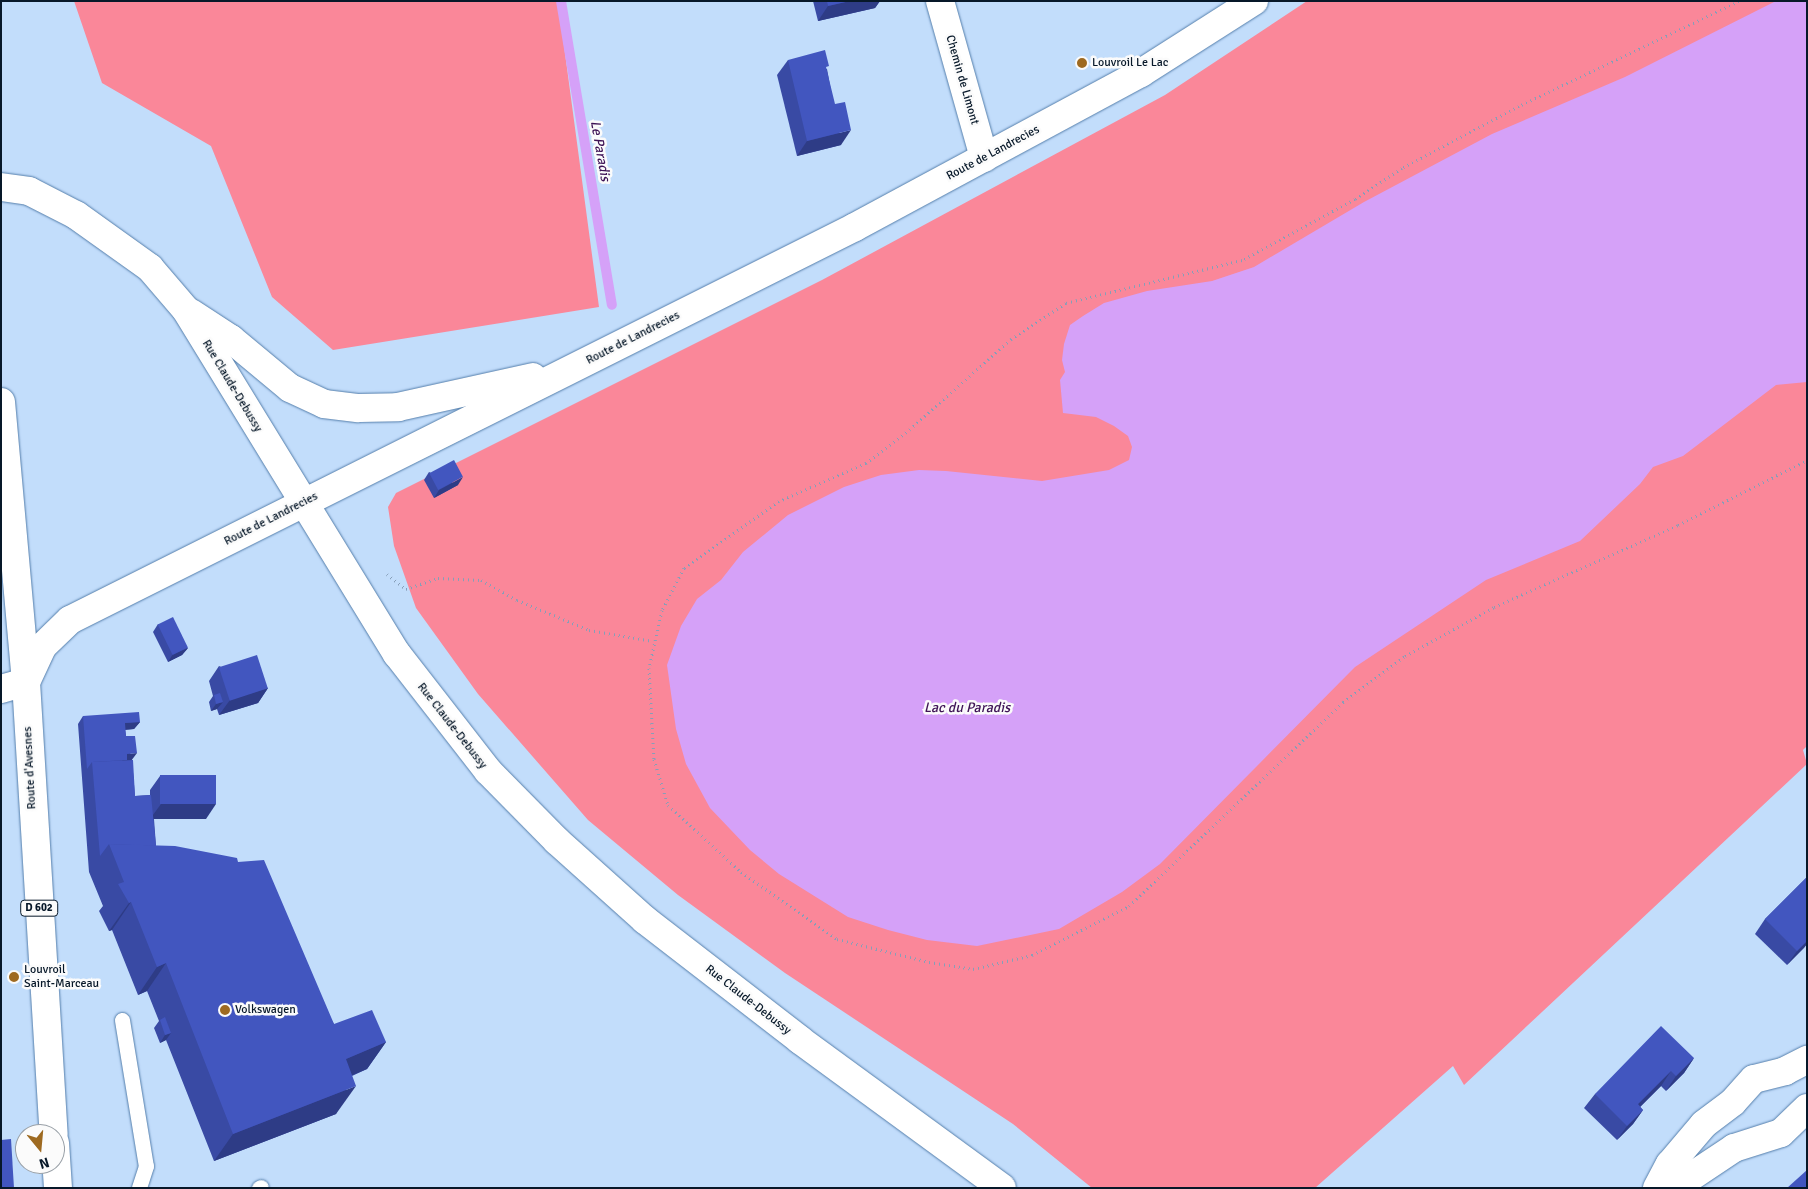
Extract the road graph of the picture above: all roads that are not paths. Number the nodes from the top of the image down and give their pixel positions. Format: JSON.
{"nodes":[{"id":1,"x":940,"y":1,"type":"edge"},
{"id":2,"x":1254,"y":1,"type":"edge"},
{"id":3,"x":984,"y":158,"type":"junction"},
{"id":4,"x":1,"y":187,"type":"edge"},
{"id":5,"x":186,"y":310,"type":"junction"},
{"id":6,"x":574,"y":368,"type":"junction"},
{"id":7,"x":1,"y":402,"type":"edge"},
{"id":8,"x":302,"y":503,"type":"junction"},
{"id":9,"x":14,"y":686,"type":"edge"},
{"id":10,"x":122,"y":1020,"type":"dead end"},
{"id":11,"x":1807,"y":1060,"type":"edge"},
{"id":12,"x":1733,"y":1102,"type":"junction"},
{"id":13,"x":1807,"y":1108,"type":"edge"},
{"id":14,"x":53,"y":1124,"type":"edge"},
{"id":15,"x":1794,"y":1134,"type":"edge"},
{"id":16,"x":1754,"y":1142,"type":"junction"},
{"id":17,"x":57,"y":1174,"type":"edge"},
{"id":18,"x":58,"y":1188,"type":"edge"},
{"id":19,"x":139,"y":1188,"type":"edge"},
{"id":20,"x":1002,"y":1188,"type":"edge"},
{"id":21,"x":1657,"y":1188,"type":"edge"},
{"id":22,"x":1674,"y":1188,"type":"edge"}],
"edges":[{"from":1,"to":3,"type":"main road","name":"Chemin de Limont"},
{"from":2,"to":3,"type":"main road","name":"Route de Landrecies"},
{"from":3,"to":6,"type":"main road","name":"Route de Landrecies"},
{"from":4,"to":5,"type":"main road","name":"Rue Claude-Debussy"},
{"from":5,"to":6,"type":"main road"},
{"from":5,"to":8,"type":"main road","name":"Rue Claude-Debussy"},
{"from":6,"to":8,"type":"main road","name":"Route de Landrecies"},
{"from":7,"to":9,"type":"main road","name":"Route d'Avesnes","number":"D 602"},
{"from":8,"to":9,"type":"main road","name":"Route de Landrecies"},
{"from":8,"to":20,"type":"main road","name":"Rue Claude-Debussy"},
{"from":9,"to":14,"type":"main road","name":"Route d'Avesnes","number":"D 602"},
{"from":10,"to":19,"type":"lane"},
{"from":11,"to":12,"type":"main road"},
{"from":12,"to":16,"type":"main road"},
{"from":12,"to":21,"type":"main road"},
{"from":13,"to":15,"type":"main road"},
{"from":15,"to":16,"type":"main road"},
{"from":16,"to":22,"type":"main road"},
{"from":17,"to":18,"type":"main road"}]}
